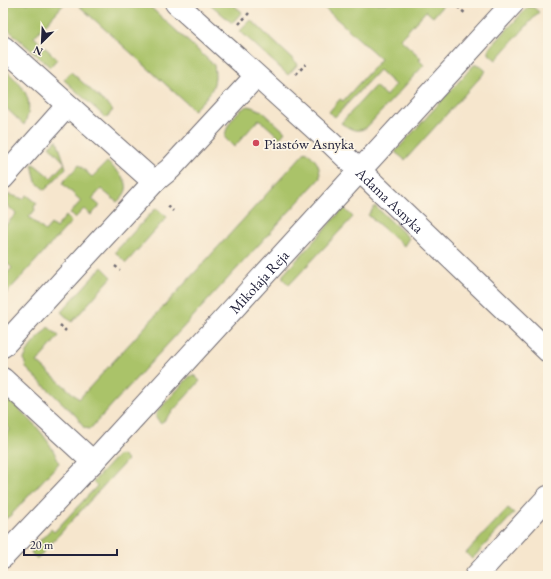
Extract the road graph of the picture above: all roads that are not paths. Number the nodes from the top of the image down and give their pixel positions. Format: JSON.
{"nodes":[{"id":1,"x":176,"y":3,"type":"edge"},
{"id":2,"x":513,"y":3,"type":"edge"},
{"id":3,"x":3,"y":47,"type":"edge"},
{"id":4,"x":256,"y":76,"type":"junction"},
{"id":5,"x":68,"y":106,"type":"junction"},
{"id":6,"x":359,"y":170,"type":"junction"},
{"id":7,"x":3,"y":178,"type":"edge"},
{"id":8,"x":154,"y":182,"type":"junction"},
{"id":9,"x":3,"y":346,"type":"edge"},
{"id":10,"x":548,"y":351,"type":"edge"},
{"id":11,"x":3,"y":379,"type":"edge"},
{"id":12,"x":93,"y":462,"type":"junction"},
{"id":13,"x":548,"y":497,"type":"edge"},
{"id":14,"x":3,"y":557,"type":"edge"},
{"id":15,"x":476,"y":576,"type":"edge"}],
"edges":[{"from":1,"to":4,"type":"street","name":"Adama Asnyka"},
{"from":2,"to":6,"type":"street","name":"Mikołaja Reja"},
{"from":3,"to":5,"type":"street"},
{"from":4,"to":6,"type":"street","name":"Adama Asnyka"},
{"from":4,"to":8,"type":"street"},
{"from":5,"to":7,"type":"street"},
{"from":5,"to":8,"type":"street"},
{"from":6,"to":10,"type":"street","name":"Adama Asnyka"},
{"from":6,"to":12,"type":"street","name":"Mikołaja Reja"},
{"from":8,"to":9,"type":"street"},
{"from":11,"to":12,"type":"street"},
{"from":12,"to":14,"type":"street","name":"Mikołaja Reja"},
{"from":13,"to":15,"type":"street"}]}
